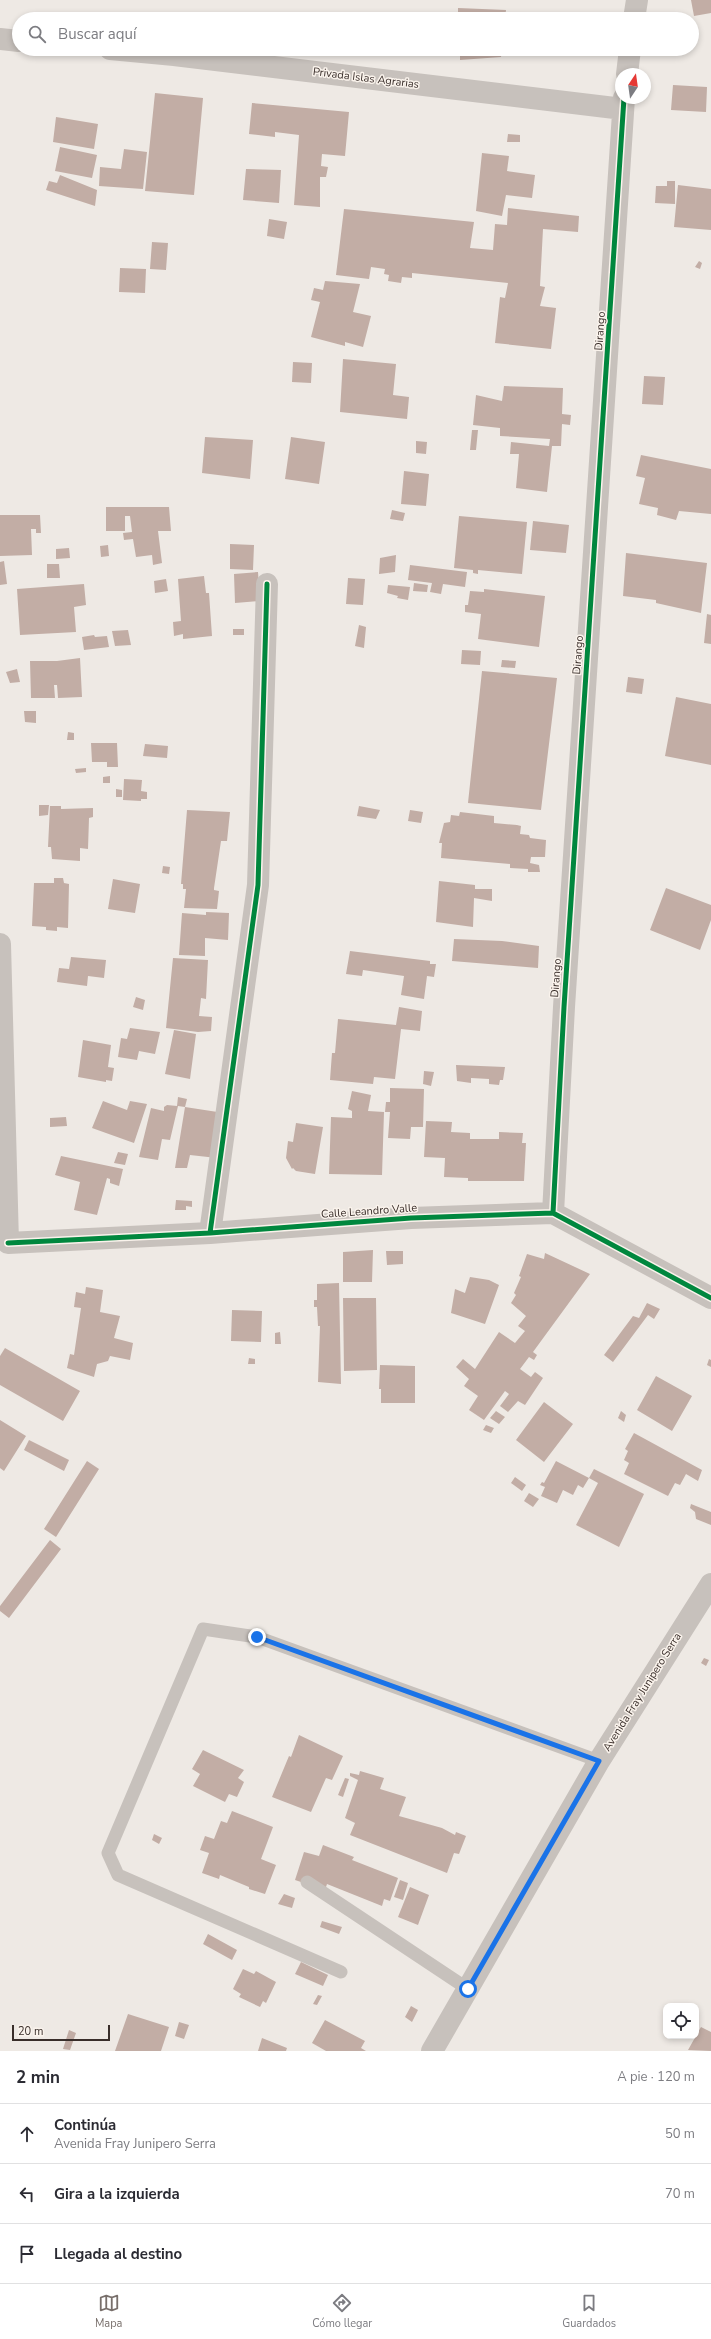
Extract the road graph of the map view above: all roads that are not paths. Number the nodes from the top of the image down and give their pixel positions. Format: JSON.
{"nodes":[{"id":1,"x":637,"y":0,"type":"edge"},
{"id":2,"x":635,"y":12,"type":"edge"},
{"id":3,"x":0,"y":39,"type":"edge"},
{"id":4,"x":12,"y":40,"type":"edge"},
{"id":5,"x":183,"y":56,"type":"edge"},
{"id":6,"x":629,"y":56,"type":"edge"},
{"id":7,"x":628,"y":68,"type":"edge"},
{"id":8,"x":615,"y":103,"type":"edge"},
{"id":9,"x":624,"y":104,"type":"edge"},
{"id":10,"x":267,"y":584,"type":"dead end"},
{"id":11,"x":0,"y":944,"type":"edge"},
{"id":12,"x":0,"y":996,"type":"edge"},
{"id":13,"x":553,"y":1213,"type":"junction"},
{"id":14,"x":210,"y":1233,"type":"junction"},
{"id":15,"x":4,"y":1249,"type":"edge"},
{"id":16,"x":711,"y":1298,"type":"edge"},
{"id":17,"x":711,"y":1584,"type":"edge"},
{"id":18,"x":599,"y":1761,"type":"junction"},
{"id":19,"x":307,"y":1882,"type":"dead end"},
{"id":20,"x":341,"y":1972,"type":"dead end"},
{"id":21,"x":468,"y":1989,"type":"junction"},
{"id":22,"x":432,"y":2051,"type":"edge"}],
"edges":[{"from":1,"to":2,"type":"street"},
{"from":3,"to":4,"type":"street"},
{"from":5,"to":8,"type":"street","name":"Privada Islas Agrarias"},
{"from":6,"to":7,"type":"street"},
{"from":9,"to":13,"type":"street","name":"Dirango"},
{"from":10,"to":14,"type":"street"},
{"from":11,"to":12,"type":"street"},
{"from":12,"to":15,"type":"street"},
{"from":13,"to":14,"type":"street","name":"Calle Leandro Valle"},
{"from":13,"to":16,"type":"street"},
{"from":14,"to":15,"type":"street","name":"Calle Leandro Valle"},
{"from":17,"to":18,"type":"street","name":"Avenida Fray Junipero Serra"},
{"from":18,"to":20,"type":"lane"},
{"from":18,"to":21,"type":"street","name":"Avenida Fray Junipero Serra"},
{"from":19,"to":21,"type":"lane"},
{"from":21,"to":22,"type":"street","name":"Avenida Fray Junipero Serra"}]}
